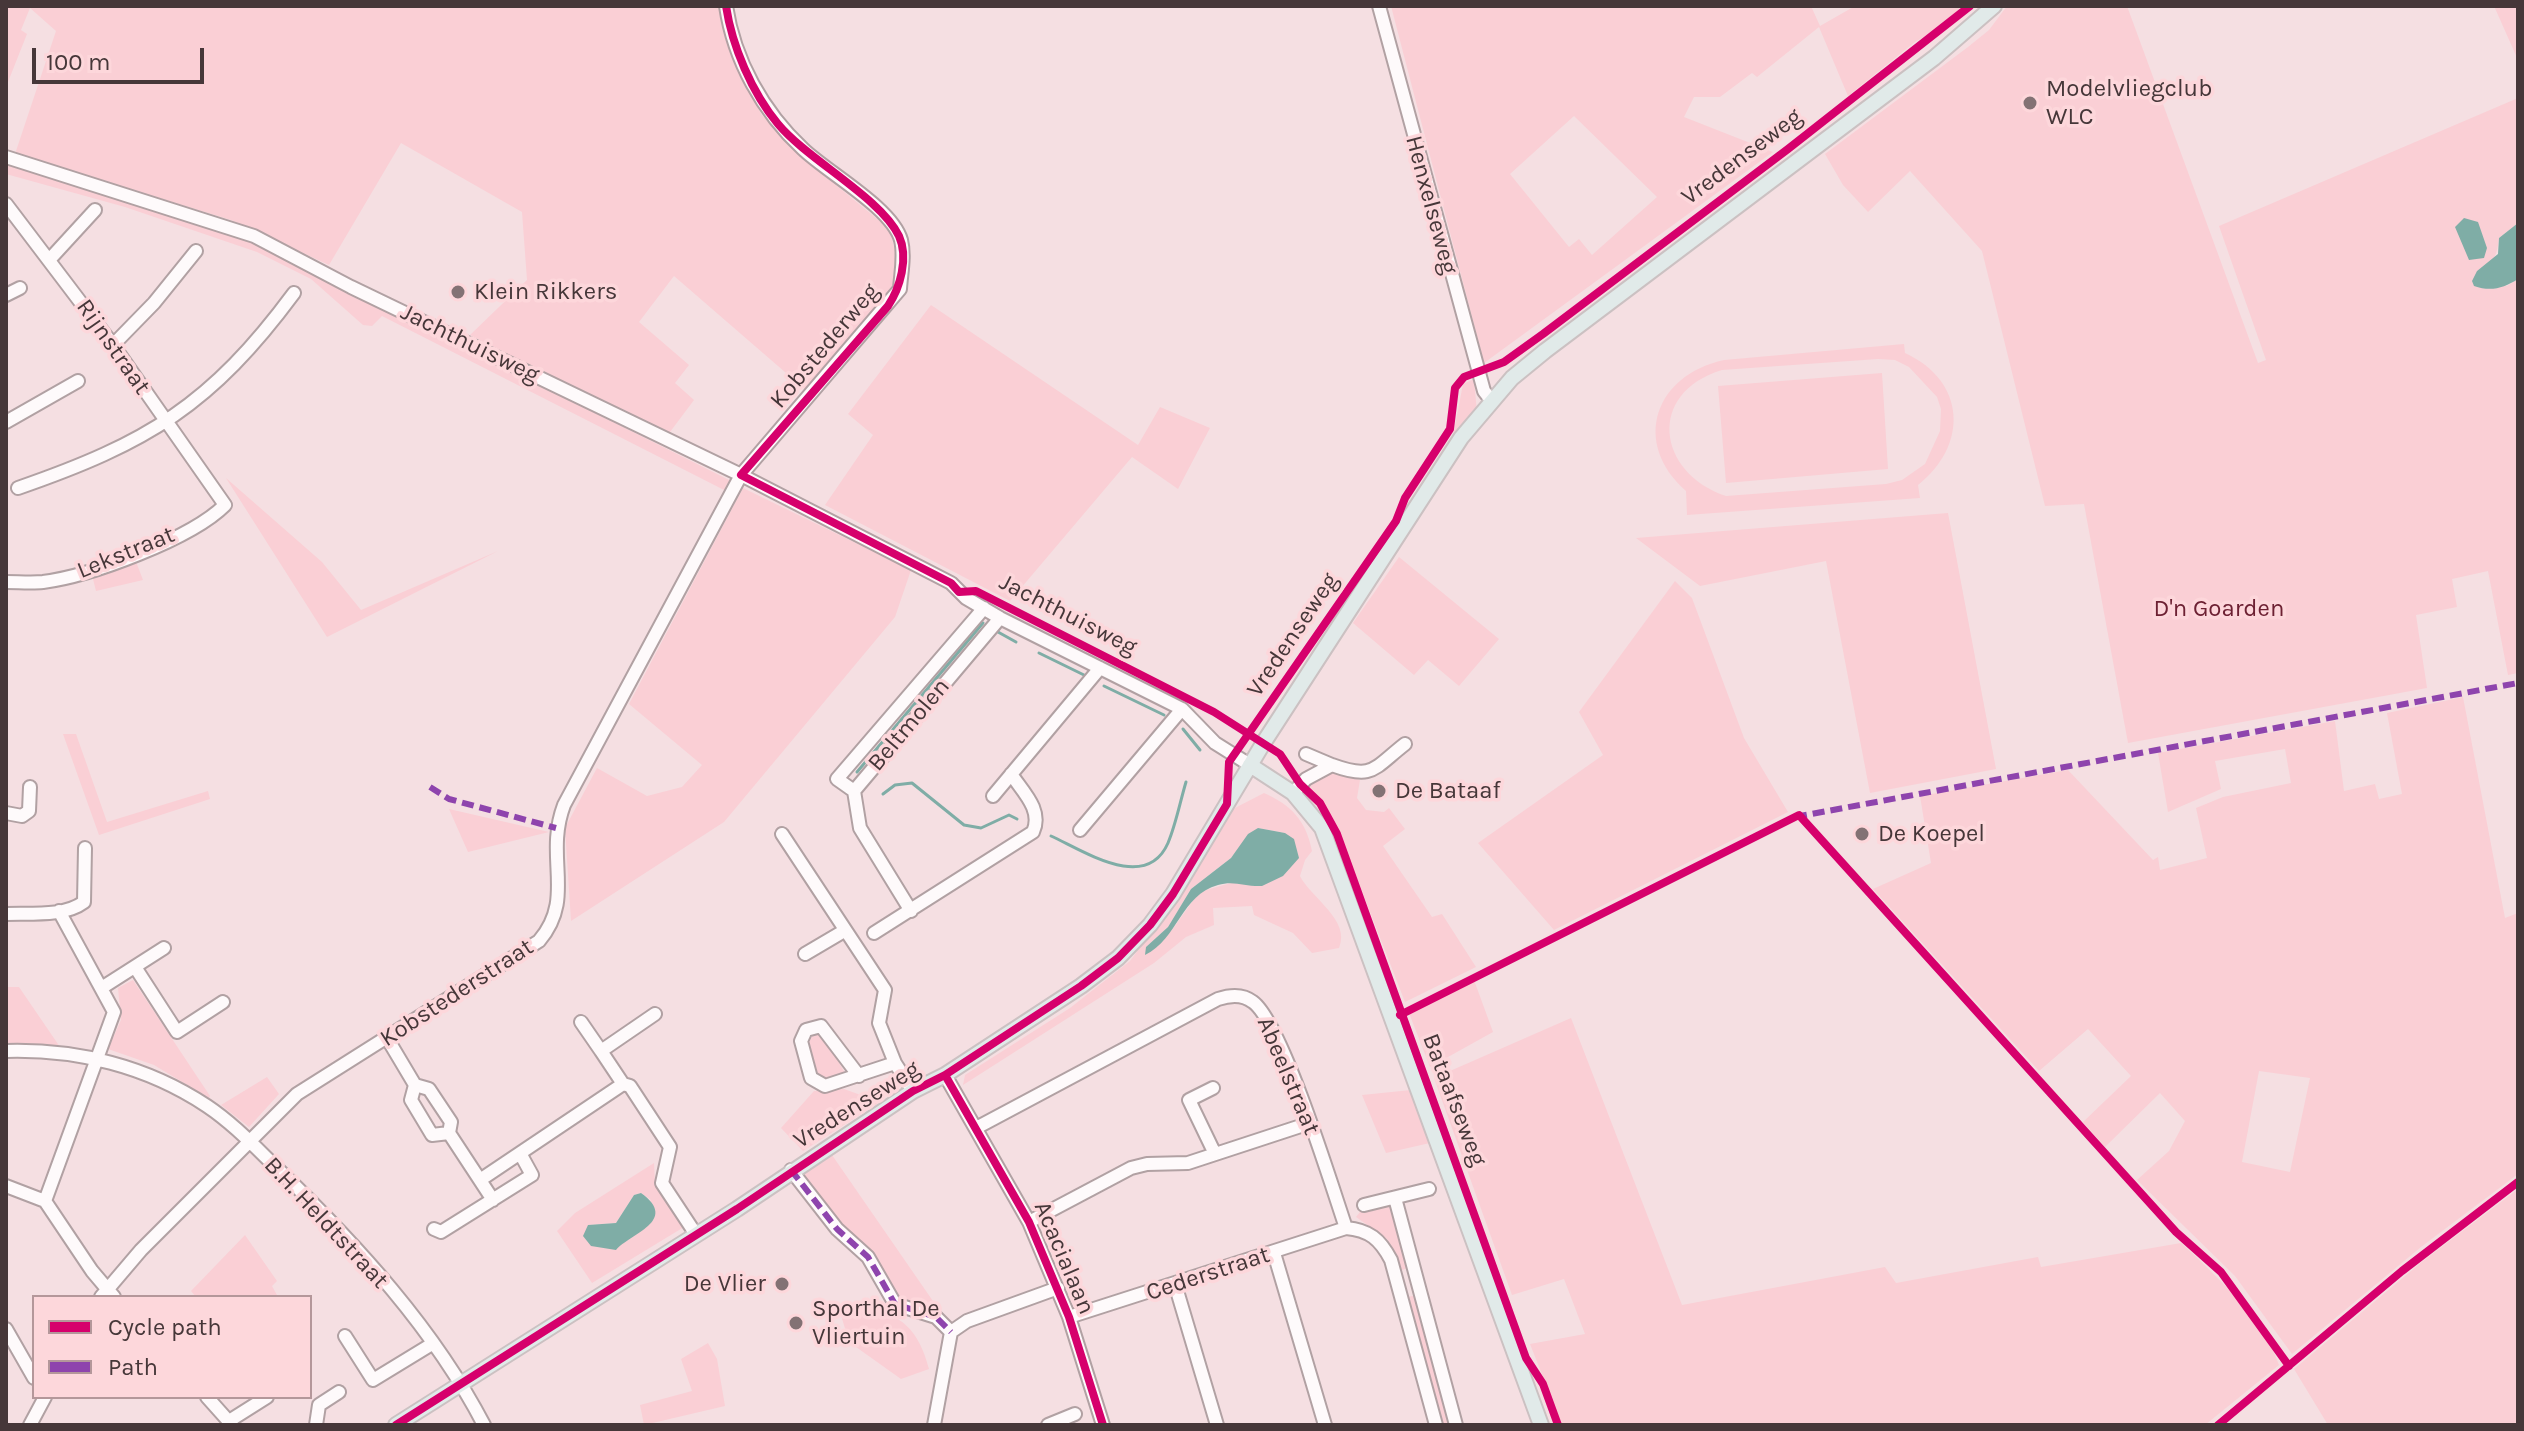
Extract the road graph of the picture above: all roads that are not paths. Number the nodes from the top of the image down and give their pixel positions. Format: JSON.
{"nodes":[{"id":1,"x":726,"y":6,"type":"edge"},
{"id":2,"x":1379,"y":6,"type":"edge"},
{"id":3,"x":1994,"y":6,"type":"edge"},
{"id":4,"x":6,"y":157,"type":"edge"},
{"id":5,"x":6,"y":204,"type":"edge"},
{"id":6,"x":95,"y":210,"type":"dead end"},
{"id":7,"x":196,"y":251,"type":"dead end"},
{"id":8,"x":50,"y":259,"type":"junction"},
{"id":9,"x":20,"y":288,"type":"dead end"},
{"id":10,"x":294,"y":293,"type":"dead end"},
{"id":11,"x":6,"y":295,"type":"edge"},
{"id":12,"x":113,"y":345,"type":"junction"},
{"id":13,"x":78,"y":381,"type":"dead end"},
{"id":14,"x":1491,"y":400,"type":"junction"},
{"id":15,"x":6,"y":422,"type":"edge"},
{"id":16,"x":166,"y":423,"type":"junction"},
{"id":17,"x":741,"y":475,"type":"junction"},
{"id":18,"x":18,"y":488,"type":"dead end"},
{"id":19,"x":217,"y":492,"type":"joint"},
{"id":20,"x":6,"y":582,"type":"edge"},
{"id":21,"x":984,"y":608,"type":"junction"},
{"id":22,"x":1000,"y":618,"type":"junction"},
{"id":23,"x":1100,"y":668,"type":"junction"},
{"id":24,"x":1182,"y":709,"type":"junction"},
{"id":25,"x":1405,"y":744,"type":"dead end"},
{"id":26,"x":1306,"y":754,"type":"dead end"},
{"id":27,"x":1250,"y":765,"type":"junction"},
{"id":28,"x":1332,"y":765,"type":"junction"},
{"id":29,"x":1011,"y":774,"type":"junction"},
{"id":30,"x":30,"y":787,"type":"dead end"},
{"id":31,"x":854,"y":791,"type":"junction"},
{"id":32,"x":1293,"y":793,"type":"junction"},
{"id":33,"x":993,"y":796,"type":"dead end"},
{"id":34,"x":6,"y":813,"type":"edge"},
{"id":35,"x":1080,"y":830,"type":"dead end"},
{"id":36,"x":782,"y":834,"type":"dead end"},
{"id":37,"x":85,"y":848,"type":"dead end"},
{"id":38,"x":59,"y":911,"type":"junction"},
{"id":39,"x":911,"y":911,"type":"junction"},
{"id":40,"x":6,"y":914,"type":"edge"},
{"id":41,"x":844,"y":931,"type":"junction"},
{"id":42,"x":874,"y":933,"type":"dead end"},
{"id":43,"x":164,"y":948,"type":"dead end"},
{"id":44,"x":805,"y":954,"type":"dead end"},
{"id":45,"x":135,"y":967,"type":"junction"},
{"id":46,"x":103,"y":987,"type":"junction"},
{"id":47,"x":223,"y":1002,"type":"dead end"},
{"id":48,"x":655,"y":1014,"type":"dead end"},
{"id":49,"x":581,"y":1022,"type":"dead end"},
{"id":50,"x":387,"y":1038,"type":"junction"},
{"id":51,"x":6,"y":1051,"type":"edge"},
{"id":52,"x":601,"y":1051,"type":"junction"},
{"id":53,"x":98,"y":1058,"type":"junction"},
{"id":54,"x":895,"y":1063,"type":"junction"},
{"id":55,"x":945,"y":1075,"type":"junction"},
{"id":56,"x":859,"y":1076,"type":"junction"},
{"id":57,"x":623,"y":1084,"type":"junction"},
{"id":58,"x":415,"y":1085,"type":"junction"},
{"id":59,"x":1213,"y":1088,"type":"dead end"},
{"id":60,"x":913,"y":1091,"type":"junction"},
{"id":61,"x":1310,"y":1123,"type":"junction"},
{"id":62,"x":976,"y":1128,"type":"junction"},
{"id":63,"x":449,"y":1133,"type":"junction"},
{"id":64,"x":249,"y":1141,"type":"junction"},
{"id":65,"x":1215,"y":1154,"type":"junction"},
{"id":66,"x":521,"y":1155,"type":"junction"},
{"id":67,"x":791,"y":1170,"type":"junction"},
{"id":68,"x":480,"y":1180,"type":"junction"},
{"id":69,"x":6,"y":1186,"type":"edge"},
{"id":70,"x":1429,"y":1189,"type":"dead end"},
{"id":71,"x":1395,"y":1198,"type":"junction"},
{"id":72,"x":493,"y":1200,"type":"junction"},
{"id":73,"x":45,"y":1201,"type":"junction"},
{"id":74,"x":1364,"y":1205,"type":"dead end"},
{"id":75,"x":1029,"y":1222,"type":"junction"},
{"id":76,"x":1346,"y":1228,"type":"junction"},
{"id":77,"x":434,"y":1229,"type":"dead end"},
{"id":78,"x":695,"y":1233,"type":"junction"},
{"id":79,"x":1274,"y":1253,"type":"junction"},
{"id":80,"x":1416,"y":1280,"type":"junction"},
{"id":81,"x":1175,"y":1284,"type":"junction"},
{"id":82,"x":1398,"y":1285,"type":"junction"},
{"id":83,"x":1058,"y":1288,"type":"junction"},
{"id":84,"x":108,"y":1294,"type":"edge"},
{"id":85,"x":1069,"y":1317,"type":"junction"},
{"id":86,"x":6,"y":1329,"type":"edge"},
{"id":87,"x":951,"y":1332,"type":"junction"},
{"id":88,"x":345,"y":1336,"type":"dead end"},
{"id":89,"x":432,"y":1344,"type":"junction"},
{"id":90,"x":32,"y":1374,"type":"edge"},
{"id":91,"x":462,"y":1383,"type":"junction"},
{"id":92,"x":339,"y":1392,"type":"dead end"},
{"id":93,"x":44,"y":1399,"type":"edge"},
{"id":94,"x":209,"y":1399,"type":"edge"},
{"id":95,"x":264,"y":1399,"type":"edge"},
{"id":96,"x":1075,"y":1414,"type":"dead end"},
{"id":97,"x":231,"y":1423,"type":"edge"},
{"id":98,"x":30,"y":1425,"type":"edge"},
{"id":99,"x":316,"y":1425,"type":"edge"},
{"id":100,"x":396,"y":1425,"type":"edge"},
{"id":101,"x":484,"y":1425,"type":"edge"},
{"id":102,"x":934,"y":1425,"type":"edge"},
{"id":103,"x":1048,"y":1425,"type":"edge"},
{"id":104,"x":1103,"y":1425,"type":"edge"},
{"id":105,"x":1217,"y":1425,"type":"edge"},
{"id":106,"x":1325,"y":1425,"type":"edge"},
{"id":107,"x":1436,"y":1425,"type":"edge"},
{"id":108,"x":1456,"y":1425,"type":"edge"},
{"id":109,"x":1541,"y":1425,"type":"edge"}],
"edges":[{"from":1,"to":17,"type":"street","name":"Kobstederweg"},
{"from":2,"to":14,"type":"street","name":"Henxelseweg"},
{"from":3,"to":14,"type":"main road","name":"Vredenseweg"},
{"from":4,"to":17,"type":"street","name":"Jachthuisweg"},
{"from":5,"to":8,"type":"street","name":"Rijnstraat"},
{"from":6,"to":8,"type":"street"},
{"from":7,"to":12,"type":"street"},
{"from":8,"to":12,"type":"street","name":"Rijnstraat"},
{"from":9,"to":11,"type":"street"},
{"from":10,"to":16,"type":"street"},
{"from":12,"to":16,"type":"street","name":"Rijnstraat"},
{"from":13,"to":15,"type":"street"},
{"from":14,"to":27,"type":"main road","name":"Vredenseweg"},
{"from":16,"to":18,"type":"street"},
{"from":16,"to":19,"type":"street","name":"Rijnstraat"},
{"from":17,"to":21,"type":"street","name":"Jachthuisweg"},
{"from":17,"to":50,"type":"street","name":"Kobstederstraat"},
{"from":19,"to":20,"type":"street","name":"Lekstraat"},
{"from":21,"to":22,"type":"street","name":"Jachthuisweg"},
{"from":21,"to":31,"type":"street","name":"Beltmolen"},
{"from":22,"to":23,"type":"street","name":"Jachthuisweg"},
{"from":22,"to":31,"type":"street","name":"Beltmolen"},
{"from":23,"to":24,"type":"street","name":"Jachthuisweg"},
{"from":23,"to":29,"type":"street"},
{"from":24,"to":27,"type":"street","name":"Jachthuisweg"},
{"from":24,"to":35,"type":"street"},
{"from":25,"to":28,"type":"street"},
{"from":26,"to":28,"type":"street"},
{"from":27,"to":32,"type":"main road","name":"Bataafseweg"},
{"from":27,"to":55,"type":"main road","name":"Vredenseweg"},
{"from":28,"to":32,"type":"street"},
{"from":29,"to":33,"type":"street"},
{"from":29,"to":39,"type":"street"},
{"from":30,"to":34,"type":"street"},
{"from":31,"to":39,"type":"street"},
{"from":32,"to":109,"type":"main road","name":"Bataafseweg"},
{"from":36,"to":41,"type":"street"},
{"from":37,"to":38,"type":"street"},
{"from":38,"to":40,"type":"street"},
{"from":38,"to":46,"type":"street"},
{"from":39,"to":42,"type":"street"},
{"from":41,"to":44,"type":"street"},
{"from":41,"to":54,"type":"street"},
{"from":43,"to":45,"type":"street"},
{"from":45,"to":46,"type":"street"},
{"from":45,"to":47,"type":"street"},
{"from":46,"to":53,"type":"street"},
{"from":48,"to":52,"type":"street"},
{"from":49,"to":52,"type":"street"},
{"from":50,"to":58,"type":"street"},
{"from":50,"to":64,"type":"street","name":"Kobstederstraat"},
{"from":51,"to":53,"type":"street","name":"B.H. Heldtstraat"},
{"from":52,"to":57,"type":"street"},
{"from":53,"to":64,"type":"street","name":"B.H. Heldtstraat"},
{"from":53,"to":73,"type":"street"},
{"from":54,"to":56,"type":"street"},
{"from":54,"to":60,"type":"street"},
{"from":55,"to":60,"type":"main road","name":"Vredenseweg"},
{"from":55,"to":62,"type":"street","name":"Acacialaan"},
{"from":56,"to":56,"type":"street"},
{"from":57,"to":66,"type":"street"},
{"from":57,"to":78,"type":"street"},
{"from":58,"to":63,"type":"street"},
{"from":58,"to":63,"type":"street"},
{"from":59,"to":65,"type":"street"},
{"from":60,"to":67,"type":"main road","name":"Vredenseweg"},
{"from":61,"to":62,"type":"street","name":"Abeelstraat"},
{"from":61,"to":65,"type":"street"},
{"from":61,"to":76,"type":"street","name":"Abeelstraat"},
{"from":62,"to":75,"type":"street","name":"Acacialaan"},
{"from":63,"to":68,"type":"street"},
{"from":64,"to":84,"type":"street","name":"Kobstederstraat"},
{"from":64,"to":89,"type":"street","name":"B.H. Heldtstraat"},
{"from":65,"to":75,"type":"street"},
{"from":66,"to":68,"type":"street"},
{"from":66,"to":72,"type":"street"},
{"from":67,"to":78,"type":"main road","name":"Vredenseweg"},
{"from":67,"to":87,"type":"street"},
{"from":68,"to":72,"type":"street"},
{"from":69,"to":73,"type":"street"},
{"from":70,"to":71,"type":"street"},
{"from":71,"to":74,"type":"street"},
{"from":71,"to":80,"type":"street"},
{"from":72,"to":77,"type":"street"},
{"from":73,"to":84,"type":"street"},
{"from":75,"to":83,"type":"street","name":"Acacialaan"},
{"from":76,"to":79,"type":"street","name":"Cederstraat"},
{"from":76,"to":82,"type":"street"},
{"from":78,"to":91,"type":"main road","name":"Vredenseweg"},
{"from":79,"to":81,"type":"street","name":"Cederstraat"},
{"from":79,"to":106,"type":"street"},
{"from":80,"to":82,"type":"street"},
{"from":80,"to":108,"type":"street"},
{"from":81,"to":85,"type":"street","name":"Cederstraat"},
{"from":81,"to":105,"type":"street"},
{"from":82,"to":107,"type":"street"},
{"from":83,"to":85,"type":"street","name":"Acacialaan"},
{"from":83,"to":87,"type":"street"},
{"from":85,"to":104,"type":"street","name":"Acacialaan"},
{"from":86,"to":90,"type":"street"},
{"from":87,"to":102,"type":"street"},
{"from":88,"to":89,"type":"street"},
{"from":89,"to":91,"type":"street","name":"B.H. Heldtstraat"},
{"from":91,"to":100,"type":"main road","name":"Vredenseweg"},
{"from":91,"to":101,"type":"street","name":"B.H. Heldtstraat"},
{"from":92,"to":99,"type":"street"},
{"from":93,"to":98,"type":"street"},
{"from":94,"to":97,"type":"street"},
{"from":95,"to":97,"type":"street"},
{"from":96,"to":103,"type":"street"}]}
